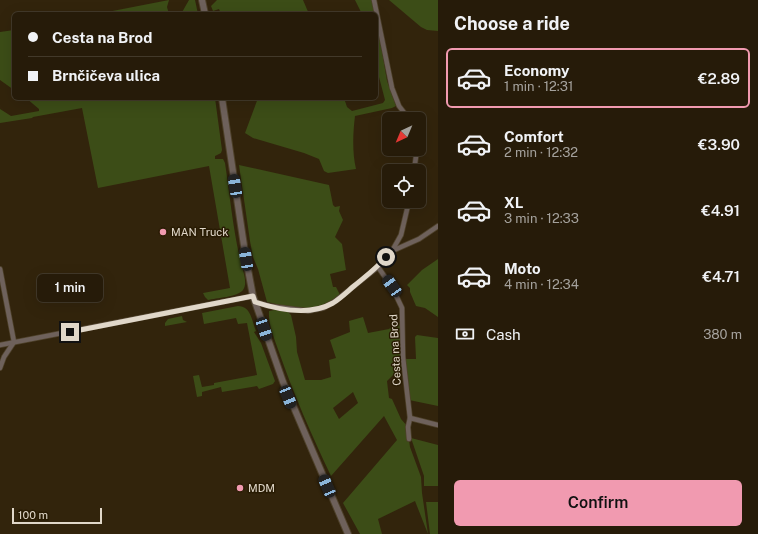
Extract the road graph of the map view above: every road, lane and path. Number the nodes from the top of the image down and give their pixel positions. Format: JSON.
{"nodes":[{"id":1,"x":202,"y":0,"type":"edge"},
{"id":2,"x":374,"y":0,"type":"edge"},
{"id":3,"x":205,"y":12,"type":"edge"},
{"id":4,"x":376,"y":12,"type":"edge"},
{"id":5,"x":378,"y":20,"type":"edge"},
{"id":6,"x":222,"y":100,"type":"edge"},
{"id":7,"x":404,"y":112,"type":"edge"},
{"id":8,"x":407,"y":208,"type":"edge"},
{"id":9,"x":438,"y":226,"type":"edge"},
{"id":10,"x":392,"y":250,"type":"junction"},
{"id":11,"x":378,"y":267,"type":"junction"},
{"id":12,"x":0,"y":269,"type":"edge"},
{"id":13,"x":254,"y":299,"type":"junction"},
{"id":14,"x":14,"y":342,"type":"junction"},
{"id":15,"x":0,"y":344,"type":"edge"},
{"id":16,"x":0,"y":368,"type":"edge"},
{"id":17,"x":410,"y":418,"type":"junction"},
{"id":18,"x":438,"y":425,"type":"edge"},
{"id":19,"x":409,"y":439,"type":"dead end"},
{"id":20,"x":348,"y":534,"type":"edge"}],
"edges":[{"from":1,"to":3,"type":"street"},
{"from":2,"to":4,"type":"street"},
{"from":5,"to":7,"type":"street"},
{"from":6,"to":13,"type":"street"},
{"from":8,"to":10,"type":"street"},
{"from":9,"to":10,"type":"street"},
{"from":10,"to":11,"type":"street"},
{"from":11,"to":13,"type":"street"},
{"from":11,"to":17,"type":"street","name":"Cesta na Brod"},
{"from":12,"to":14,"type":"street"},
{"from":13,"to":14,"type":"street"},
{"from":13,"to":20,"type":"street"},
{"from":14,"to":15,"type":"street"},
{"from":14,"to":16,"type":"street"},
{"from":17,"to":18,"type":"street"},
{"from":17,"to":19,"type":"street","name":"Cesta na Brod"}]}
